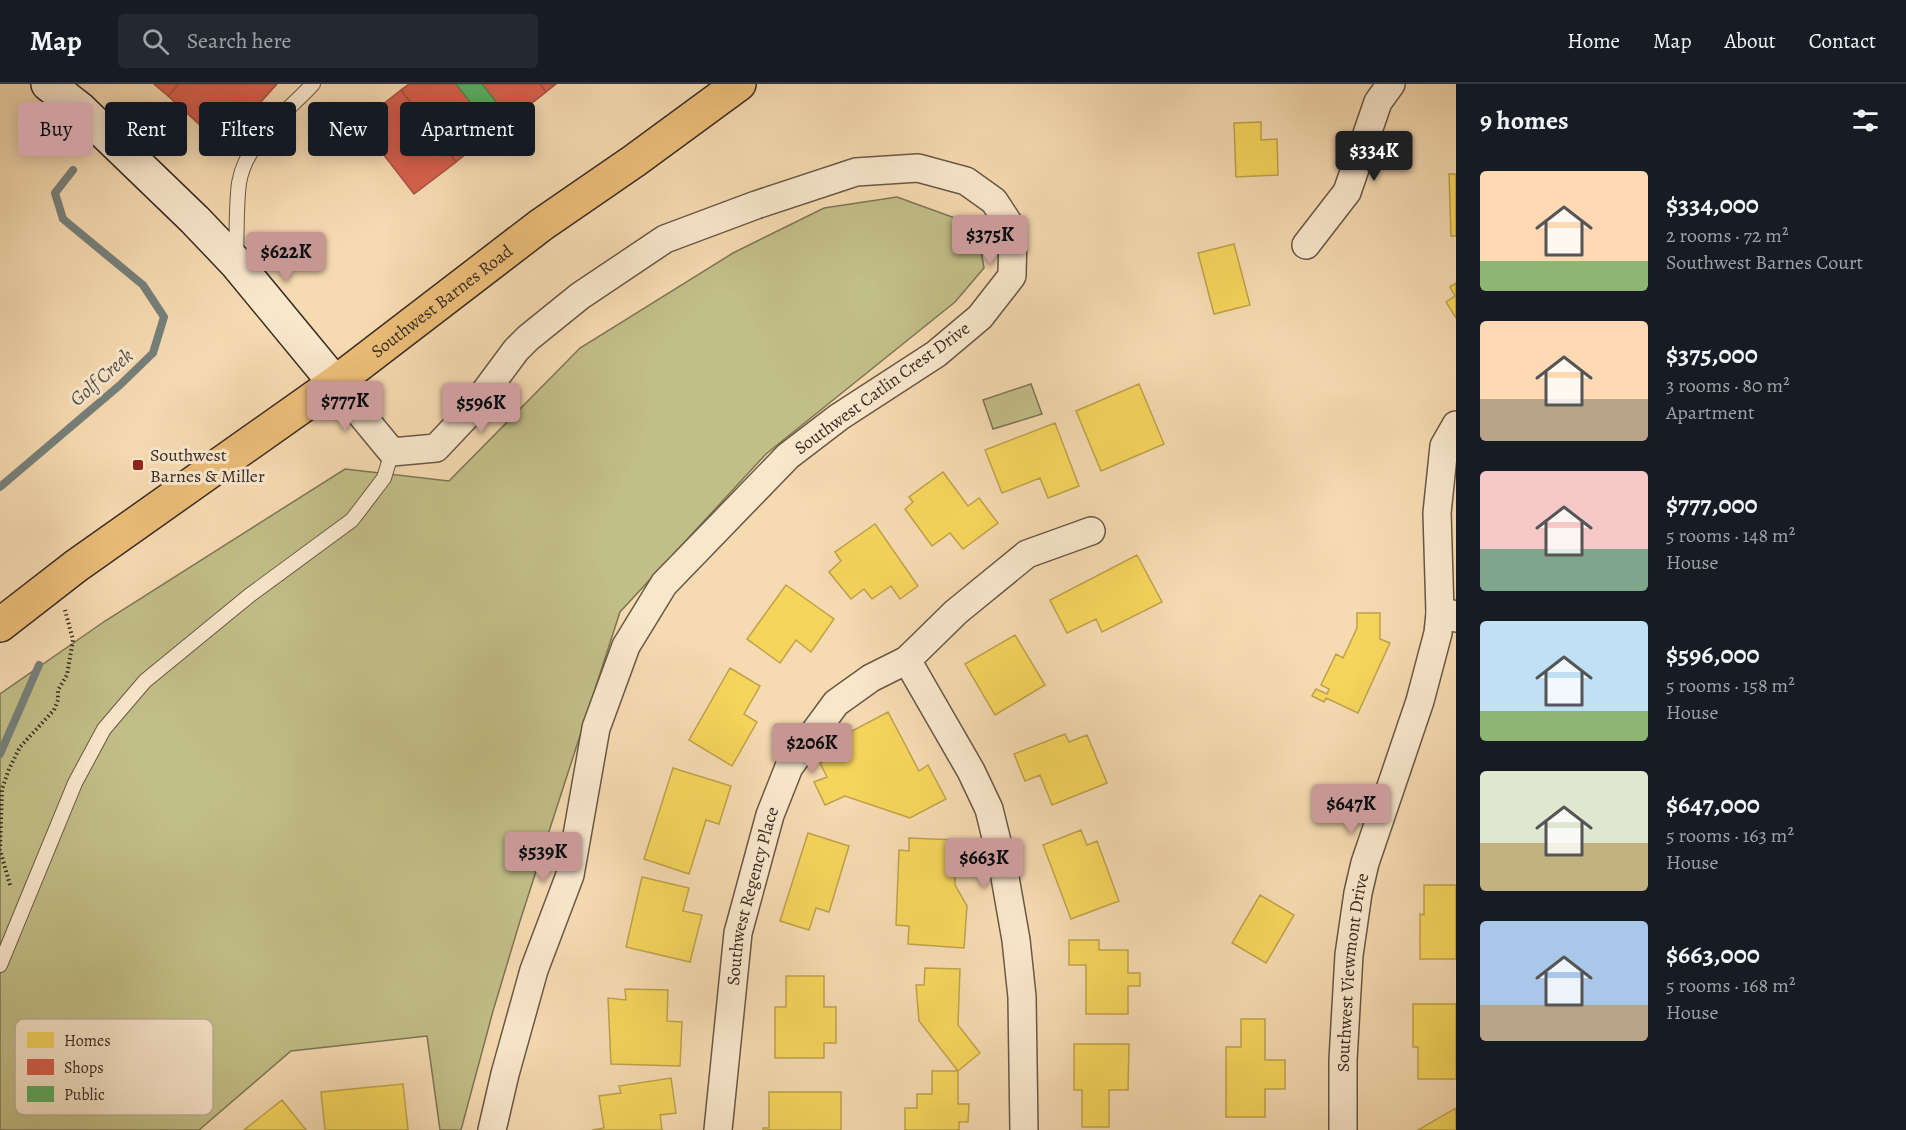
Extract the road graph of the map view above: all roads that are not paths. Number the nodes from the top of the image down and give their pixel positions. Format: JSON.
{"nodes":[{"id":1,"x":48,"y":84,"type":"edge"},
{"id":2,"x":739,"y":84,"type":"edge"},
{"id":3,"x":1391,"y":84,"type":"edge"},
{"id":4,"x":311,"y":87,"type":"edge"},
{"id":5,"x":1306,"y":245,"type":"dead end"},
{"id":6,"x":236,"y":263,"type":"junction"},
{"id":7,"x":335,"y":383,"type":"junction"},
{"id":8,"x":1456,"y":425,"type":"edge"},
{"id":9,"x":392,"y":452,"type":"junction"},
{"id":10,"x":1091,"y":531,"type":"dead end"},
{"id":11,"x":1448,"y":615,"type":"edge"},
{"id":12,"x":0,"y":625,"type":"edge"},
{"id":13,"x":907,"y":660,"type":"junction"},
{"id":14,"x":0,"y":965,"type":"edge"},
{"id":15,"x":492,"y":1130,"type":"edge"},
{"id":16,"x":718,"y":1130,"type":"edge"},
{"id":17,"x":1024,"y":1130,"type":"edge"},
{"id":18,"x":1343,"y":1130,"type":"edge"}],
"edges":[{"from":1,"to":6,"type":"main road"},
{"from":2,"to":7,"type":"main road","name":"Southwest Barnes Road"},
{"from":3,"to":5,"type":"street"},
{"from":4,"to":6,"type":"lane"},
{"from":6,"to":7,"type":"main road"},
{"from":7,"to":9,"type":"street"},
{"from":7,"to":12,"type":"main road","name":"Southwest Barnes Road"},
{"from":8,"to":11,"type":"street","name":"Southwest Viewmont Drive"},
{"from":9,"to":14,"type":"lane"},
{"from":9,"to":15,"type":"street","name":"Southwest Catlin Crest Drive"},
{"from":10,"to":13,"type":"street","name":"Southwest Regency Place"},
{"from":11,"to":18,"type":"street","name":"Southwest Viewmont Drive"},
{"from":13,"to":16,"type":"street","name":"Southwest Regency Place"},
{"from":13,"to":17,"type":"street"}]}
